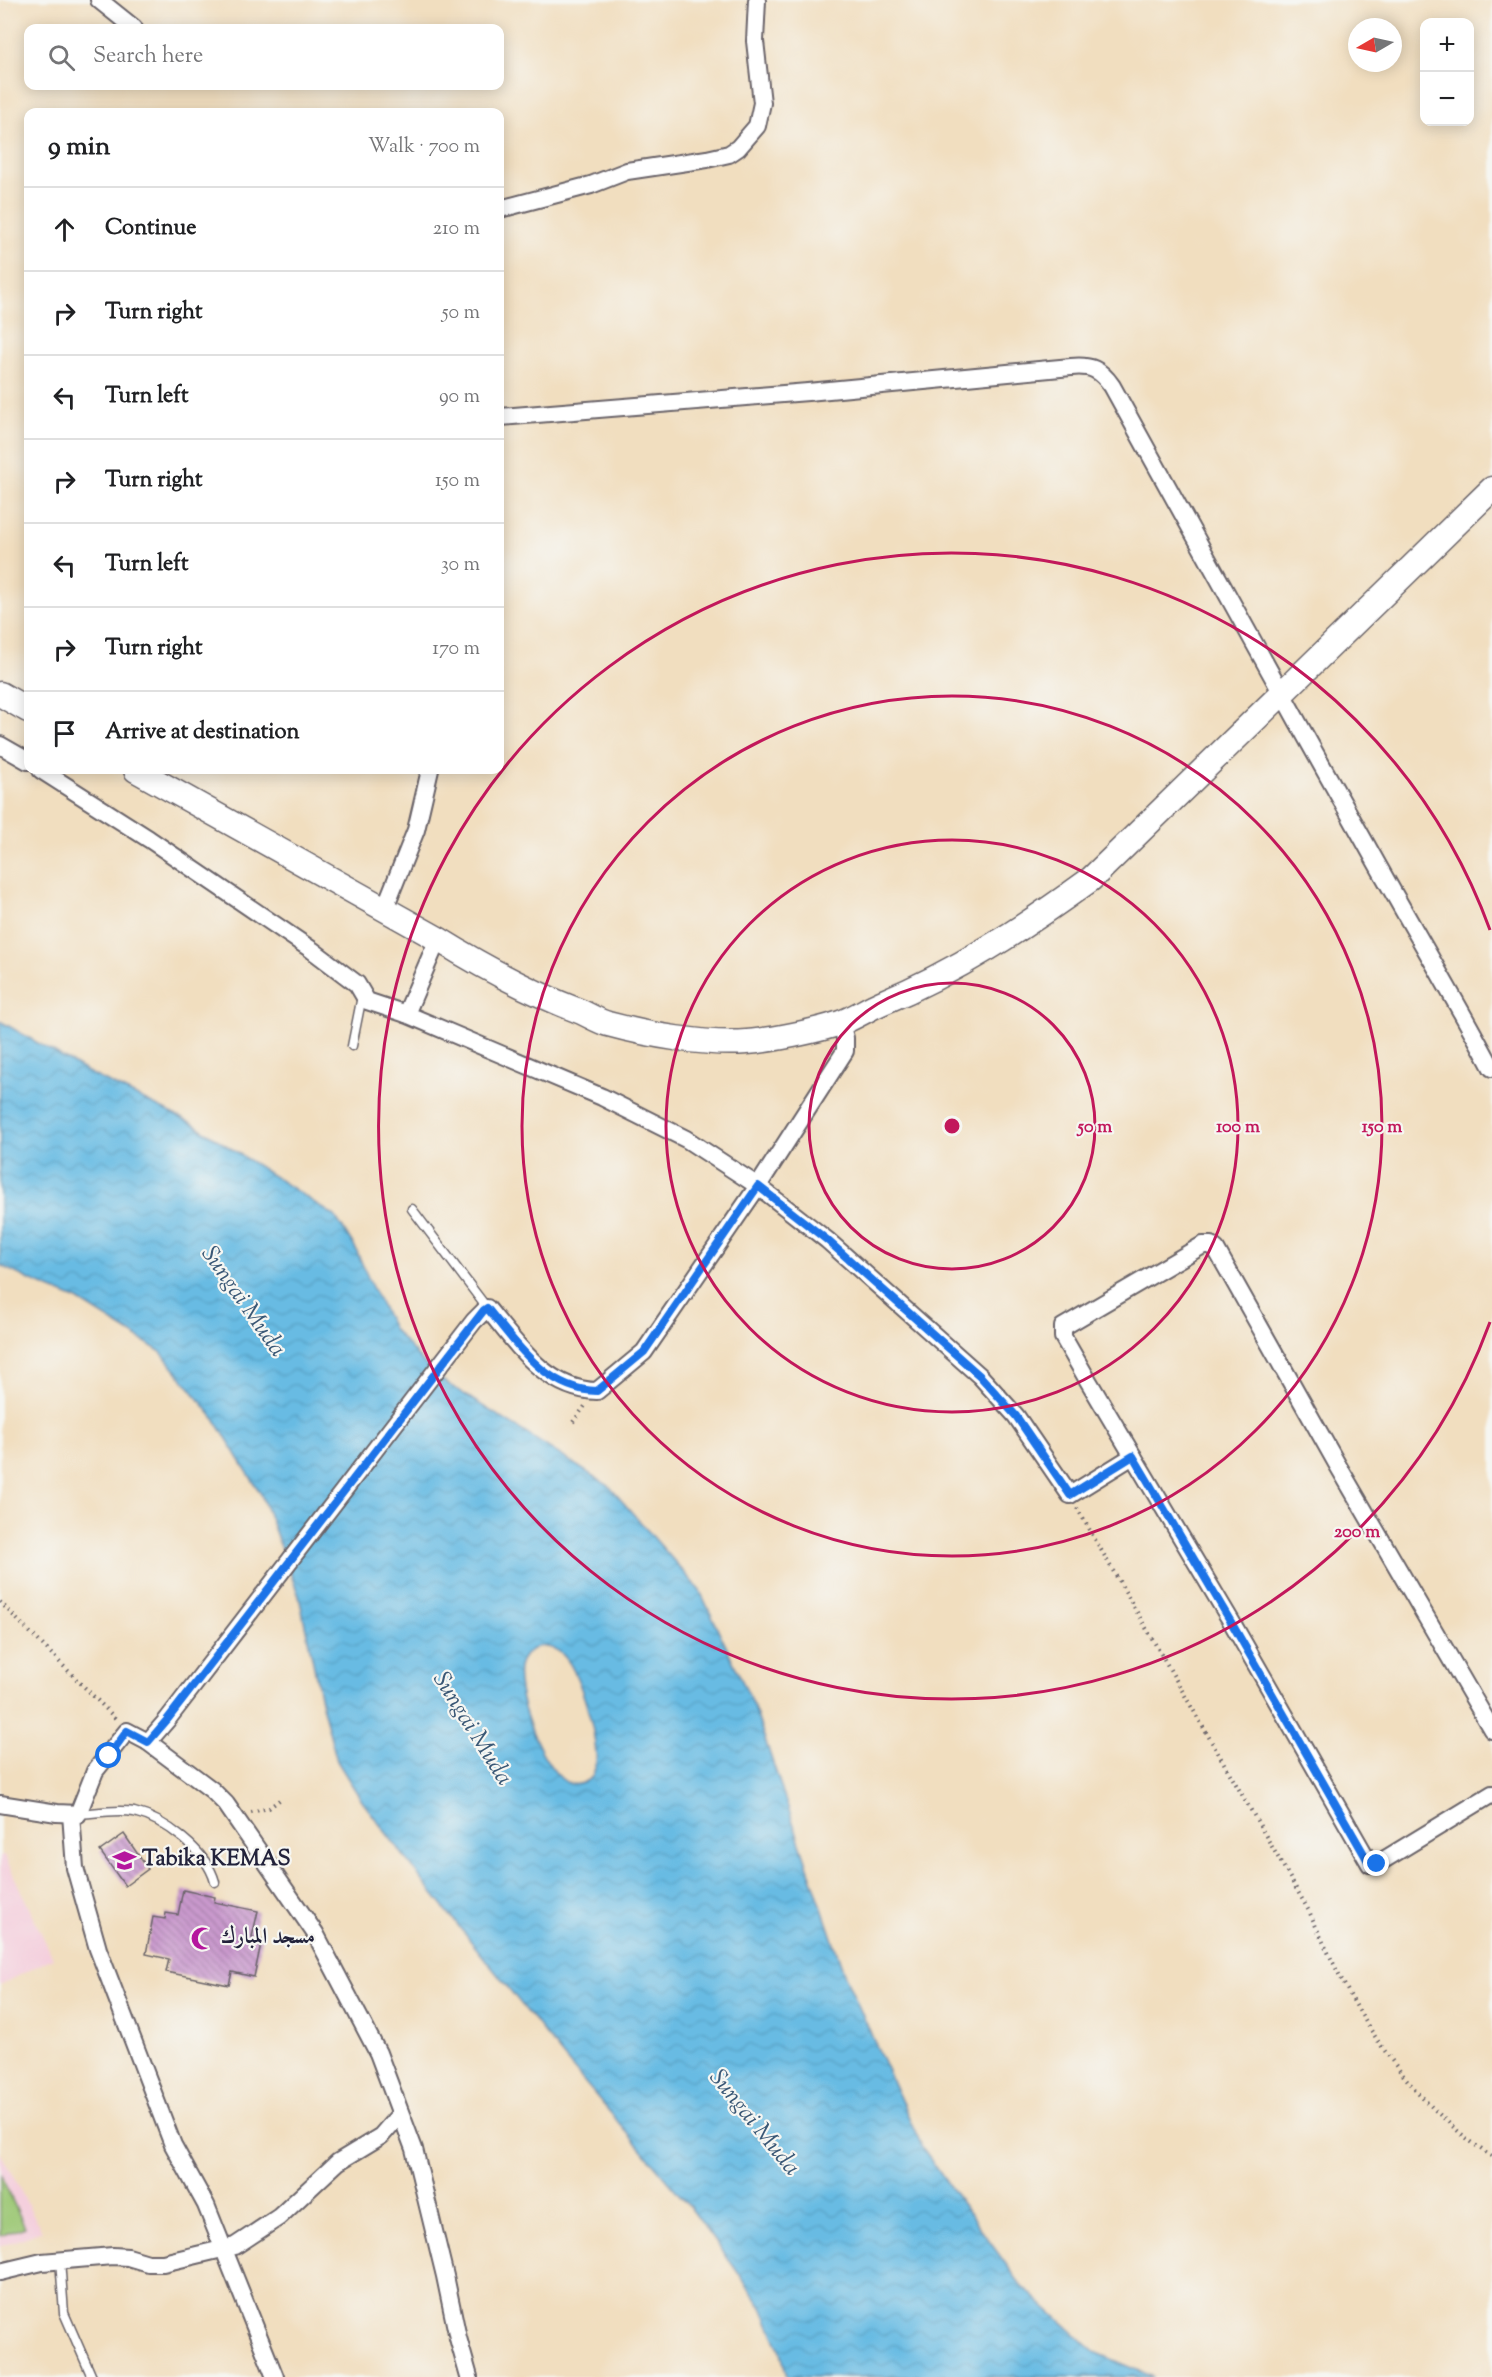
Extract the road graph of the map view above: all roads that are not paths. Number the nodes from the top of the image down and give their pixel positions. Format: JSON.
{"nodes":[{"id":1,"x":99,"y":0,"type":"edge"},
{"id":2,"x":757,"y":0,"type":"edge"},
{"id":3,"x":129,"y":24,"type":"edge"},
{"id":4,"x":504,"y":207,"type":"edge"},
{"id":5,"x":504,"y":417,"type":"edge"},
{"id":6,"x":1492,"y":489,"type":"edge"},
{"id":7,"x":0,"y":694,"type":"edge"},
{"id":8,"x":1284,"y":694,"type":"junction"},
{"id":9,"x":24,"y":708,"type":"edge"},
{"id":10,"x":0,"y":745,"type":"edge"},
{"id":11,"x":24,"y":759,"type":"edge"},
{"id":12,"x":47,"y":774,"type":"edge"},
{"id":13,"x":142,"y":774,"type":"edge"},
{"id":14,"x":429,"y":774,"type":"edge"},
{"id":15,"x":384,"y":910,"type":"junction"},
{"id":16,"x":438,"y":939,"type":"junction"},
{"id":17,"x":362,"y":993,"type":"junction"},
{"id":18,"x":406,"y":1014,"type":"junction"},
{"id":19,"x":841,"y":1023,"type":"junction"},
{"id":20,"x":352,"y":1046,"type":"dead end"},
{"id":21,"x":1492,"y":1068,"type":"edge"},
{"id":22,"x":758,"y":1186,"type":"junction"},
{"id":23,"x":412,"y":1209,"type":"dead end"},
{"id":24,"x":487,"y":1308,"type":"junction"},
{"id":25,"x":1133,"y":1456,"type":"junction"},
{"id":26,"x":1492,"y":1730,"type":"edge"},
{"id":27,"x":148,"y":1742,"type":"junction"},
{"id":28,"x":1492,"y":1794,"type":"edge"},
{"id":29,"x":0,"y":1804,"type":"edge"},
{"id":30,"x":75,"y":1814,"type":"junction"},
{"id":31,"x":215,"y":1882,"type":"dead end"},
{"id":32,"x":400,"y":2114,"type":"junction"},
{"id":33,"x":224,"y":2249,"type":"junction"},
{"id":34,"x":60,"y":2260,"type":"junction"},
{"id":35,"x":0,"y":2272,"type":"edge"},
{"id":36,"x":92,"y":2377,"type":"edge"},
{"id":37,"x":275,"y":2377,"type":"edge"},
{"id":38,"x":470,"y":2377,"type":"edge"}],
"edges":[{"from":1,"to":3,"type":"street"},
{"from":2,"to":4,"type":"street"},
{"from":5,"to":8,"type":"street"},
{"from":6,"to":8,"type":"street"},
{"from":7,"to":9,"type":"street"},
{"from":8,"to":19,"type":"street"},
{"from":8,"to":21,"type":"street"},
{"from":10,"to":11,"type":"street"},
{"from":12,"to":17,"type":"street"},
{"from":13,"to":15,"type":"street"},
{"from":14,"to":15,"type":"street"},
{"from":15,"to":16,"type":"street"},
{"from":16,"to":18,"type":"street"},
{"from":16,"to":19,"type":"street"},
{"from":17,"to":18,"type":"street"},
{"from":17,"to":20,"type":"lane"},
{"from":18,"to":22,"type":"street"},
{"from":19,"to":22,"type":"street"},
{"from":22,"to":24,"type":"street"},
{"from":22,"to":25,"type":"street"},
{"from":23,"to":24,"type":"lane"},
{"from":24,"to":27,"type":"street"},
{"from":25,"to":26,"type":"street"},
{"from":25,"to":28,"type":"street"},
{"from":27,"to":30,"type":"street"},
{"from":27,"to":32,"type":"street"},
{"from":29,"to":30,"type":"street"},
{"from":30,"to":31,"type":"lane"},
{"from":30,"to":33,"type":"street"},
{"from":32,"to":33,"type":"street"},
{"from":32,"to":38,"type":"street"},
{"from":33,"to":34,"type":"street"},
{"from":33,"to":37,"type":"street"},
{"from":34,"to":35,"type":"street"},
{"from":34,"to":36,"type":"lane"}]}
